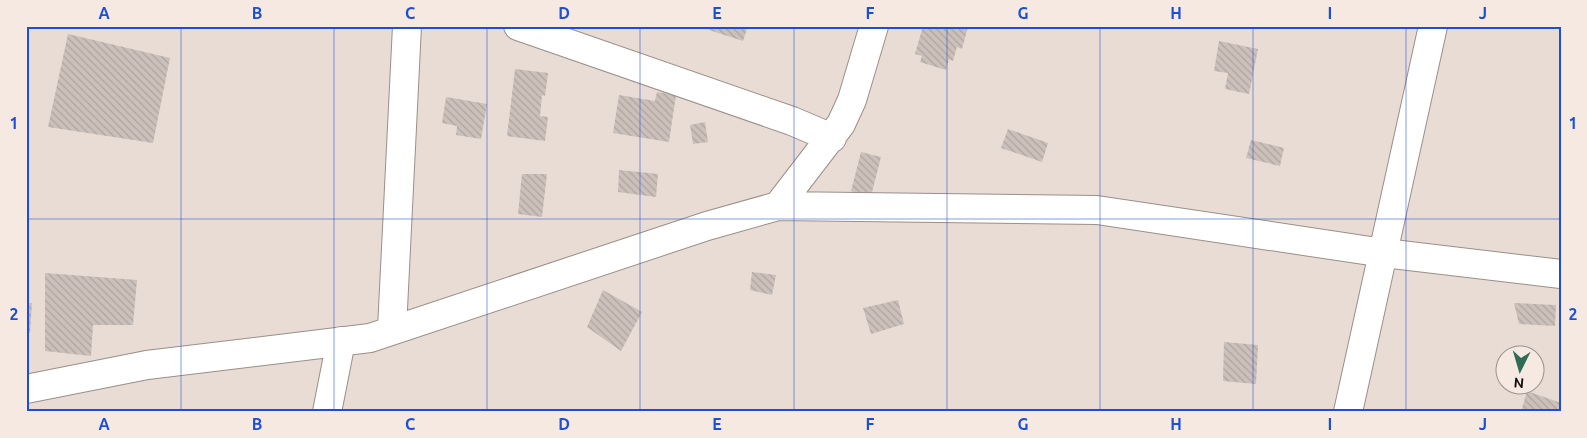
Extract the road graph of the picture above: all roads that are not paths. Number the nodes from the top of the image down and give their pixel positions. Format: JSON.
{"nodes":[{"id":1,"x":406,"y":26,"type":"edge"},
{"id":2,"x":518,"y":26,"type":"edge"},
{"id":3,"x":874,"y":26,"type":"edge"},
{"id":4,"x":1433,"y":26,"type":"edge"},
{"id":5,"x":832,"y":138,"type":"junction"},
{"id":6,"x":778,"y":206,"type":"junction"},
{"id":7,"x":1384,"y":253,"type":"junction"},
{"id":8,"x":1561,"y":274,"type":"edge"},
{"id":9,"x":392,"y":329,"type":"junction"},
{"id":10,"x":341,"y":341,"type":"junction"},
{"id":11,"x":26,"y":389,"type":"edge"},
{"id":12,"x":327,"y":412,"type":"edge"},
{"id":13,"x":1348,"y":412,"type":"edge"}],
"edges":[{"from":1,"to":9,"type":"street"},
{"from":2,"to":5,"type":"street"},
{"from":3,"to":5,"type":"street"},
{"from":4,"to":7,"type":"street"},
{"from":5,"to":6,"type":"street"},
{"from":6,"to":7,"type":"street"},
{"from":6,"to":9,"type":"street"},
{"from":7,"to":8,"type":"street"},
{"from":7,"to":13,"type":"street"},
{"from":9,"to":10,"type":"street"},
{"from":10,"to":11,"type":"street"},
{"from":10,"to":12,"type":"street"}]}
